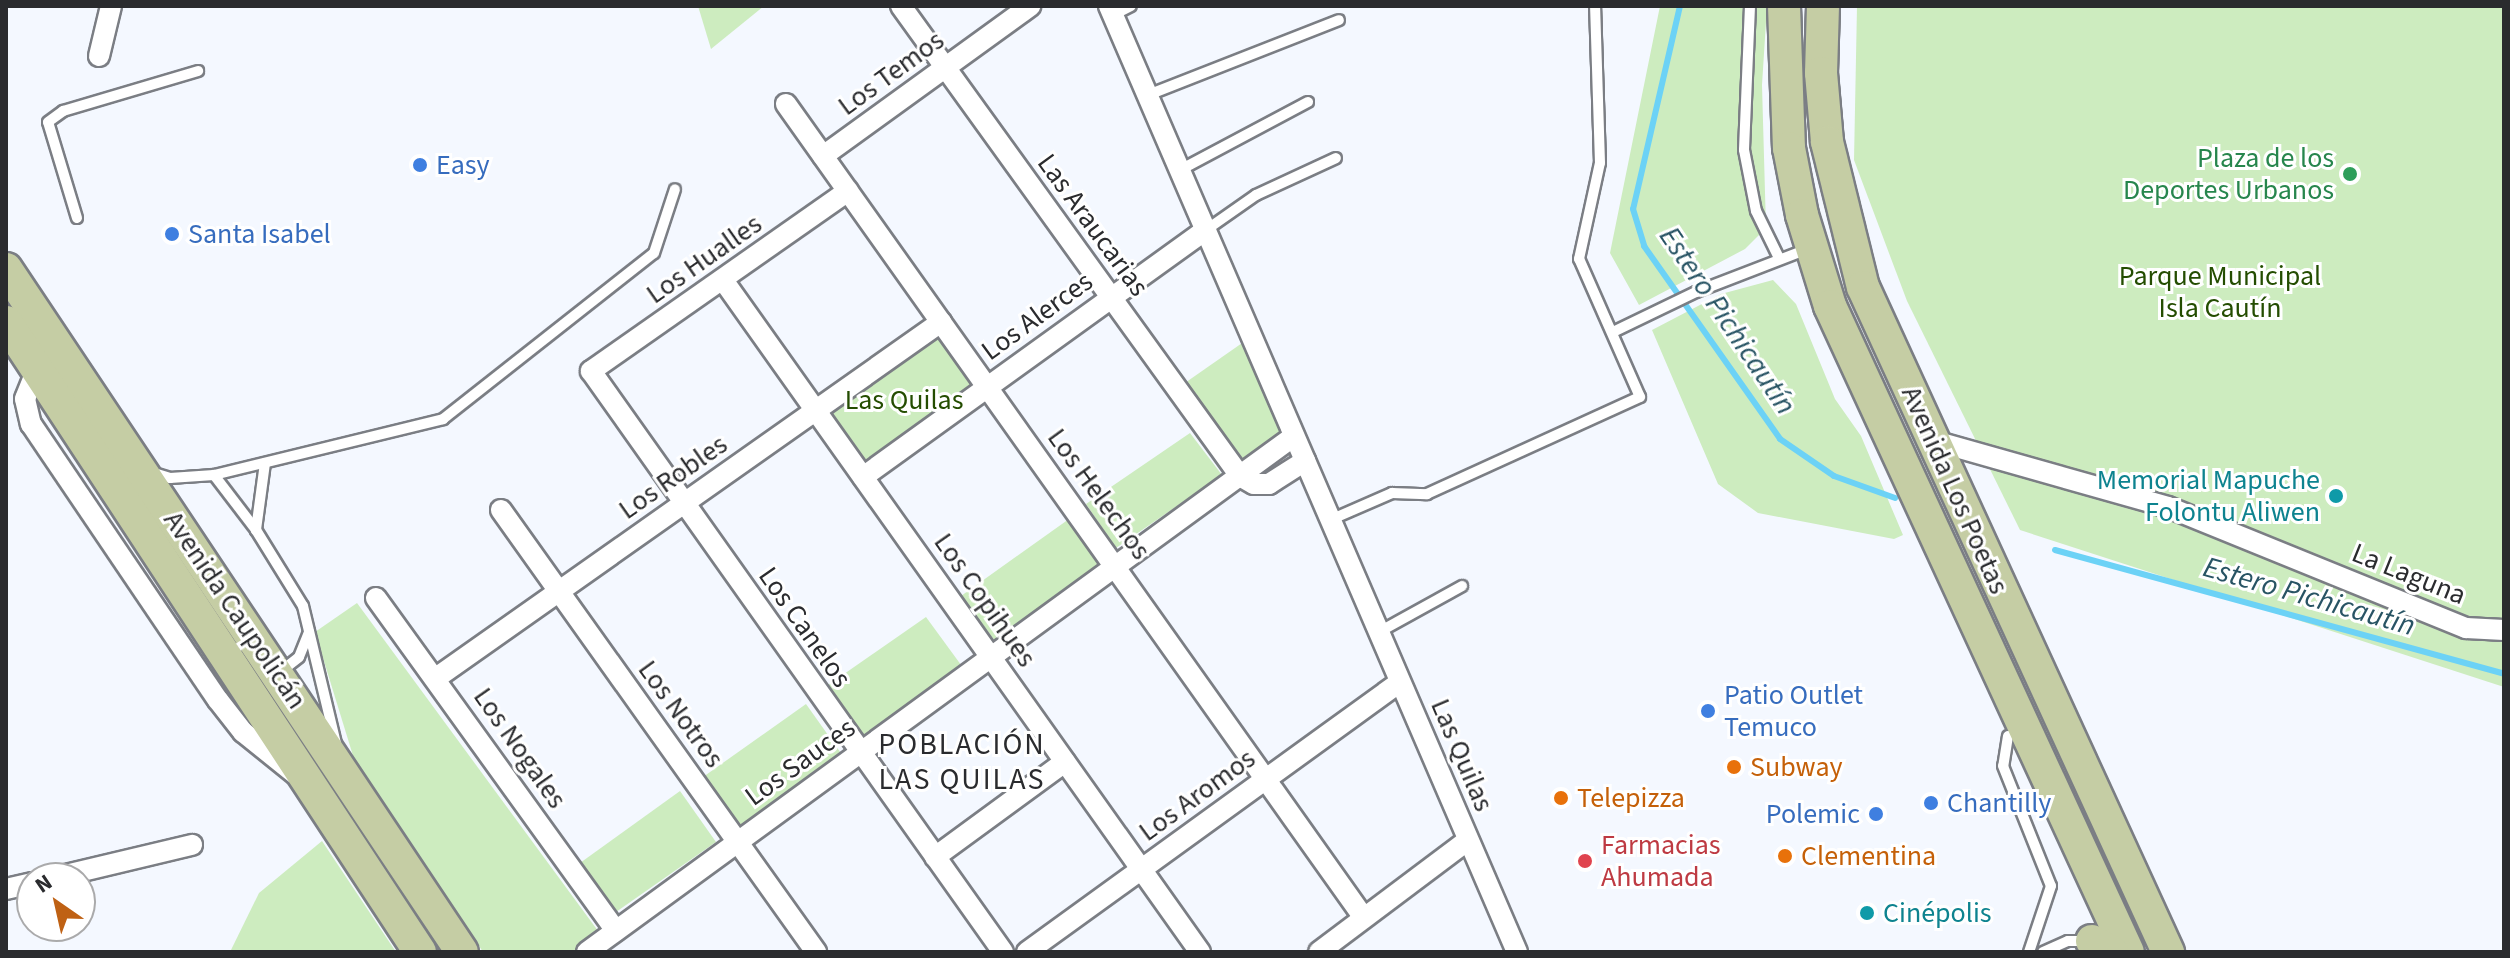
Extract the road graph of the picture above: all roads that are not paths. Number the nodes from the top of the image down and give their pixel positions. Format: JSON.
{"nodes":[{"id":1,"x":111,"y":6,"type":"edge"},
{"id":2,"x":901,"y":6,"type":"edge"},
{"id":3,"x":1030,"y":6,"type":"edge"},
{"id":4,"x":1595,"y":6,"type":"edge"},
{"id":5,"x":1750,"y":6,"type":"edge"},
{"id":6,"x":1784,"y":6,"type":"edge"},
{"id":7,"x":1823,"y":6,"type":"edge"},
{"id":8,"x":1118,"y":9,"type":"edge"},
{"id":9,"x":1339,"y":20,"type":"dead end"},
{"id":10,"x":99,"y":56,"type":"dead end"},
{"id":11,"x":945,"y":67,"type":"junction"},
{"id":12,"x":198,"y":71,"type":"dead end"},
{"id":13,"x":1148,"y":95,"type":"junction"},
{"id":14,"x":1308,"y":102,"type":"dead end"},
{"id":15,"x":786,"y":104,"type":"dead end"},
{"id":16,"x":823,"y":156,"type":"junction"},
{"id":17,"x":1336,"y":158,"type":"dead end"},
{"id":18,"x":1180,"y":170,"type":"junction"},
{"id":19,"x":675,"y":189,"type":"dead end"},
{"id":20,"x":848,"y":191,"type":"junction"},
{"id":21,"x":77,"y":218,"type":"dead end"},
{"id":22,"x":1206,"y":230,"type":"junction"},
{"id":23,"x":1811,"y":247,"type":"junction"},
{"id":24,"x":1779,"y":258,"type":"junction"},
{"id":25,"x":6,"y":269,"type":"edge"},
{"id":26,"x":723,"y":280,"type":"junction"},
{"id":27,"x":1111,"y":298,"type":"junction"},
{"id":28,"x":941,"y":322,"type":"junction"},
{"id":29,"x":7,"y":325,"type":"edge"},
{"id":30,"x":1613,"y":332,"type":"junction"},
{"id":31,"x":37,"y":369,"type":"junction"},
{"id":32,"x":591,"y":371,"type":"joint"},
{"id":33,"x":987,"y":387,"type":"junction"},
{"id":34,"x":816,"y":411,"type":"junction"},
{"id":35,"x":1294,"y":436,"type":"junction"},
{"id":36,"x":1931,"y":440,"type":"junction"},
{"id":37,"x":128,"y":451,"type":"junction"},
{"id":38,"x":1305,"y":461,"type":"junction"},
{"id":39,"x":265,"y":463,"type":"junction"},
{"id":40,"x":214,"y":475,"type":"junction"},
{"id":41,"x":1240,"y":476,"type":"junction"},
{"id":42,"x":863,"y":477,"type":"junction"},
{"id":43,"x":685,"y":503,"type":"junction"},
{"id":44,"x":501,"y":510,"type":"dead end"},
{"id":45,"x":1330,"y":520,"type":"junction"},
{"id":46,"x":256,"y":530,"type":"junction"},
{"id":47,"x":1116,"y":567,"type":"junction"},
{"id":48,"x":1948,"y":567,"type":"junction"},
{"id":49,"x":1462,"y":586,"type":"dead end"},
{"id":50,"x":559,"y":592,"type":"junction"},
{"id":51,"x":376,"y":598,"type":"dead end"},
{"id":52,"x":309,"y":623,"type":"junction"},
{"id":53,"x":2504,"y":630,"type":"edge"},
{"id":54,"x":1379,"y":632,"type":"junction"},
{"id":55,"x":222,"y":654,"type":"junction"},
{"id":56,"x":992,"y":657,"type":"junction"},
{"id":57,"x":278,"y":673,"type":"junction"},
{"id":58,"x":436,"y":678,"type":"junction"},
{"id":59,"x":1400,"y":682,"type":"junction"},
{"id":60,"x":2008,"y":736,"type":"joint"},
{"id":61,"x":860,"y":753,"type":"junction"},
{"id":62,"x":1065,"y":762,"type":"junction"},
{"id":63,"x":341,"y":769,"type":"junction"},
{"id":64,"x":1266,"y":779,"type":"junction"},
{"id":65,"x":304,"y":781,"type":"junction"},
{"id":66,"x":1468,"y":840,"type":"junction"},
{"id":67,"x":739,"y":841,"type":"junction"},
{"id":68,"x":192,"y":845,"type":"dead end"},
{"id":69,"x":935,"y":857,"type":"junction"},
{"id":70,"x":96,"y":868,"type":"edge"},
{"id":71,"x":1142,"y":869,"type":"junction"},
{"id":72,"x":425,"y":898,"type":"junction"},
{"id":73,"x":1364,"y":918,"type":"junction"},
{"id":74,"x":616,"y":931,"type":"junction"},
{"id":75,"x":2102,"y":947,"type":"edge"},
{"id":76,"x":2044,"y":951,"type":"edge"},
{"id":77,"x":420,"y":952,"type":"edge"},
{"id":78,"x":443,"y":952,"type":"edge"},
{"id":79,"x":462,"y":952,"type":"edge"},
{"id":80,"x":587,"y":952,"type":"edge"},
{"id":81,"x":816,"y":952,"type":"edge"},
{"id":82,"x":1003,"y":952,"type":"edge"},
{"id":83,"x":1027,"y":952,"type":"edge"},
{"id":84,"x":1200,"y":952,"type":"edge"},
{"id":85,"x":1319,"y":952,"type":"edge"},
{"id":86,"x":1517,"y":952,"type":"edge"},
{"id":87,"x":2029,"y":952,"type":"edge"},
{"id":88,"x":2128,"y":952,"type":"edge"},
{"id":89,"x":2168,"y":952,"type":"edge"}],
"edges":[{"from":1,"to":10,"type":"street"},
{"from":2,"to":11,"type":"street","name":"Las Araucarias"},
{"from":3,"to":11,"type":"street","name":"Los Temos"},
{"from":4,"to":30,"type":"lane"},
{"from":5,"to":24,"type":"lane"},
{"from":6,"to":23,"type":"main road","name":"Avenida Los Poetas"},
{"from":7,"to":36,"type":"main road","name":"Avenida Los Poetas"},
{"from":8,"to":13,"type":"street","name":"Las Quilas"},
{"from":9,"to":13,"type":"lane"},
{"from":11,"to":16,"type":"street","name":"Los Temos"},
{"from":11,"to":27,"type":"street","name":"Las Araucarias"},
{"from":12,"to":21,"type":"lane"},
{"from":13,"to":18,"type":"street","name":"Las Quilas"},
{"from":14,"to":18,"type":"lane"},
{"from":15,"to":16,"type":"street","name":"Los Helechos"},
{"from":16,"to":20,"type":"street","name":"Los Helechos"},
{"from":17,"to":22,"type":"lane"},
{"from":18,"to":22,"type":"street","name":"Las Quilas"},
{"from":19,"to":39,"type":"lane"},
{"from":20,"to":26,"type":"street","name":"Los Hualles"},
{"from":20,"to":28,"type":"street","name":"Los Helechos"},
{"from":22,"to":27,"type":"street","name":"Los Alerces"},
{"from":22,"to":35,"type":"street","name":"Las Quilas"},
{"from":23,"to":24,"type":"lane"},
{"from":23,"to":48,"type":"main road","name":"Avenida Los Poetas"},
{"from":24,"to":30,"type":"lane"},
{"from":25,"to":37,"type":"main road","name":"Avenida Caupolicán"},
{"from":26,"to":32,"type":"street","name":"Los Hualles"},
{"from":26,"to":34,"type":"street","name":"Los Copihues"},
{"from":27,"to":33,"type":"street","name":"Los Alerces"},
{"from":27,"to":41,"type":"street","name":"Las Araucarias"},
{"from":28,"to":33,"type":"street","name":"Los Helechos"},
{"from":28,"to":34,"type":"street","name":"Los Robles"},
{"from":29,"to":31,"type":"main road","name":"Avenida Caupolicán"},
{"from":30,"to":45,"type":"lane"},
{"from":31,"to":55,"type":"main road","name":"Avenida Caupolicán"},
{"from":31,"to":65,"type":"street","name":"Avenida Caupolicán"},
{"from":32,"to":43,"type":"street","name":"Los Canelos"},
{"from":33,"to":42,"type":"street","name":"Los Alerces"},
{"from":33,"to":47,"type":"street","name":"Los Helechos"},
{"from":34,"to":42,"type":"street","name":"Los Copihues"},
{"from":34,"to":43,"type":"street","name":"Los Robles"},
{"from":35,"to":38,"type":"street","name":"Las Quilas"},
{"from":35,"to":41,"type":"street","name":"Los Sauces"},
{"from":36,"to":53,"type":"street","name":"La Laguna"},
{"from":36,"to":89,"type":"main road","name":"Avenida Los Poetas"},
{"from":37,"to":40,"type":"lane"},
{"from":37,"to":57,"type":"main road","name":"Avenida Caupolicán"},
{"from":38,"to":41,"type":"street"},
{"from":38,"to":45,"type":"street","name":"Las Quilas"},
{"from":39,"to":40,"type":"lane"},
{"from":39,"to":46,"type":"lane"},
{"from":40,"to":46,"type":"lane"},
{"from":41,"to":47,"type":"street","name":"Los Sauces"},
{"from":42,"to":56,"type":"street","name":"Los Copihues"},
{"from":43,"to":50,"type":"street","name":"Los Robles"},
{"from":43,"to":61,"type":"street","name":"Los Canelos"},
{"from":44,"to":50,"type":"street","name":"Los Notros"},
{"from":45,"to":54,"type":"street","name":"Las Quilas"},
{"from":46,"to":52,"type":"lane"},
{"from":47,"to":56,"type":"street","name":"Los Sauces"},
{"from":47,"to":64,"type":"street","name":"Los Helechos"},
{"from":48,"to":60,"type":"main road"},
{"from":48,"to":88,"type":"main road","name":"Avenida Los Poetas"},
{"from":49,"to":54,"type":"lane"},
{"from":50,"to":58,"type":"street","name":"Los Robles"},
{"from":50,"to":67,"type":"street","name":"Los Notros"},
{"from":51,"to":58,"type":"street","name":"Los Nogales"},
{"from":52,"to":57,"type":"lane"},
{"from":52,"to":63,"type":"lane"},
{"from":54,"to":59,"type":"street","name":"Las Quilas"},
{"from":55,"to":57,"type":"main road"},
{"from":55,"to":65,"type":"main road","name":"Avenida Caupolicán"},
{"from":56,"to":61,"type":"street","name":"Los Sauces"},
{"from":56,"to":62,"type":"street","name":"Los Copihues"},
{"from":57,"to":63,"type":"main road","name":"Avenida Caupolicán"},
{"from":58,"to":74,"type":"street","name":"Los Nogales"},
{"from":59,"to":64,"type":"street","name":"Los Aromos"},
{"from":59,"to":66,"type":"street","name":"Las Quilas"},
{"from":60,"to":87,"type":"lane"},
{"from":61,"to":67,"type":"street","name":"Los Sauces"},
{"from":61,"to":69,"type":"street","name":"Los Canelos"},
{"from":62,"to":69,"type":"street"},
{"from":62,"to":71,"type":"street","name":"Los Copihues"},
{"from":63,"to":72,"type":"main road","name":"Avenida Caupolicán"},
{"from":64,"to":71,"type":"street","name":"Los Aromos"},
{"from":64,"to":73,"type":"street","name":"Los Helechos"},
{"from":65,"to":77,"type":"main road","name":"Avenida Caupolicán"},
{"from":66,"to":73,"type":"street"},
{"from":66,"to":86,"type":"street","name":"Las Quilas"},
{"from":67,"to":74,"type":"street","name":"Los Sauces"},
{"from":67,"to":81,"type":"street","name":"Los Notros"},
{"from":68,"to":70,"type":"street"},
{"from":69,"to":82,"type":"street","name":"Los Canelos"},
{"from":71,"to":83,"type":"street","name":"Los Aromos"},
{"from":71,"to":84,"type":"street","name":"Los Copihues"},
{"from":72,"to":78,"type":"main road"},
{"from":72,"to":79,"type":"main road","name":"Avenida Caupolicán"},
{"from":73,"to":85,"type":"street"},
{"from":74,"to":80,"type":"street","name":"Los Sauces"},
{"from":75,"to":76,"type":"lane"}]}
